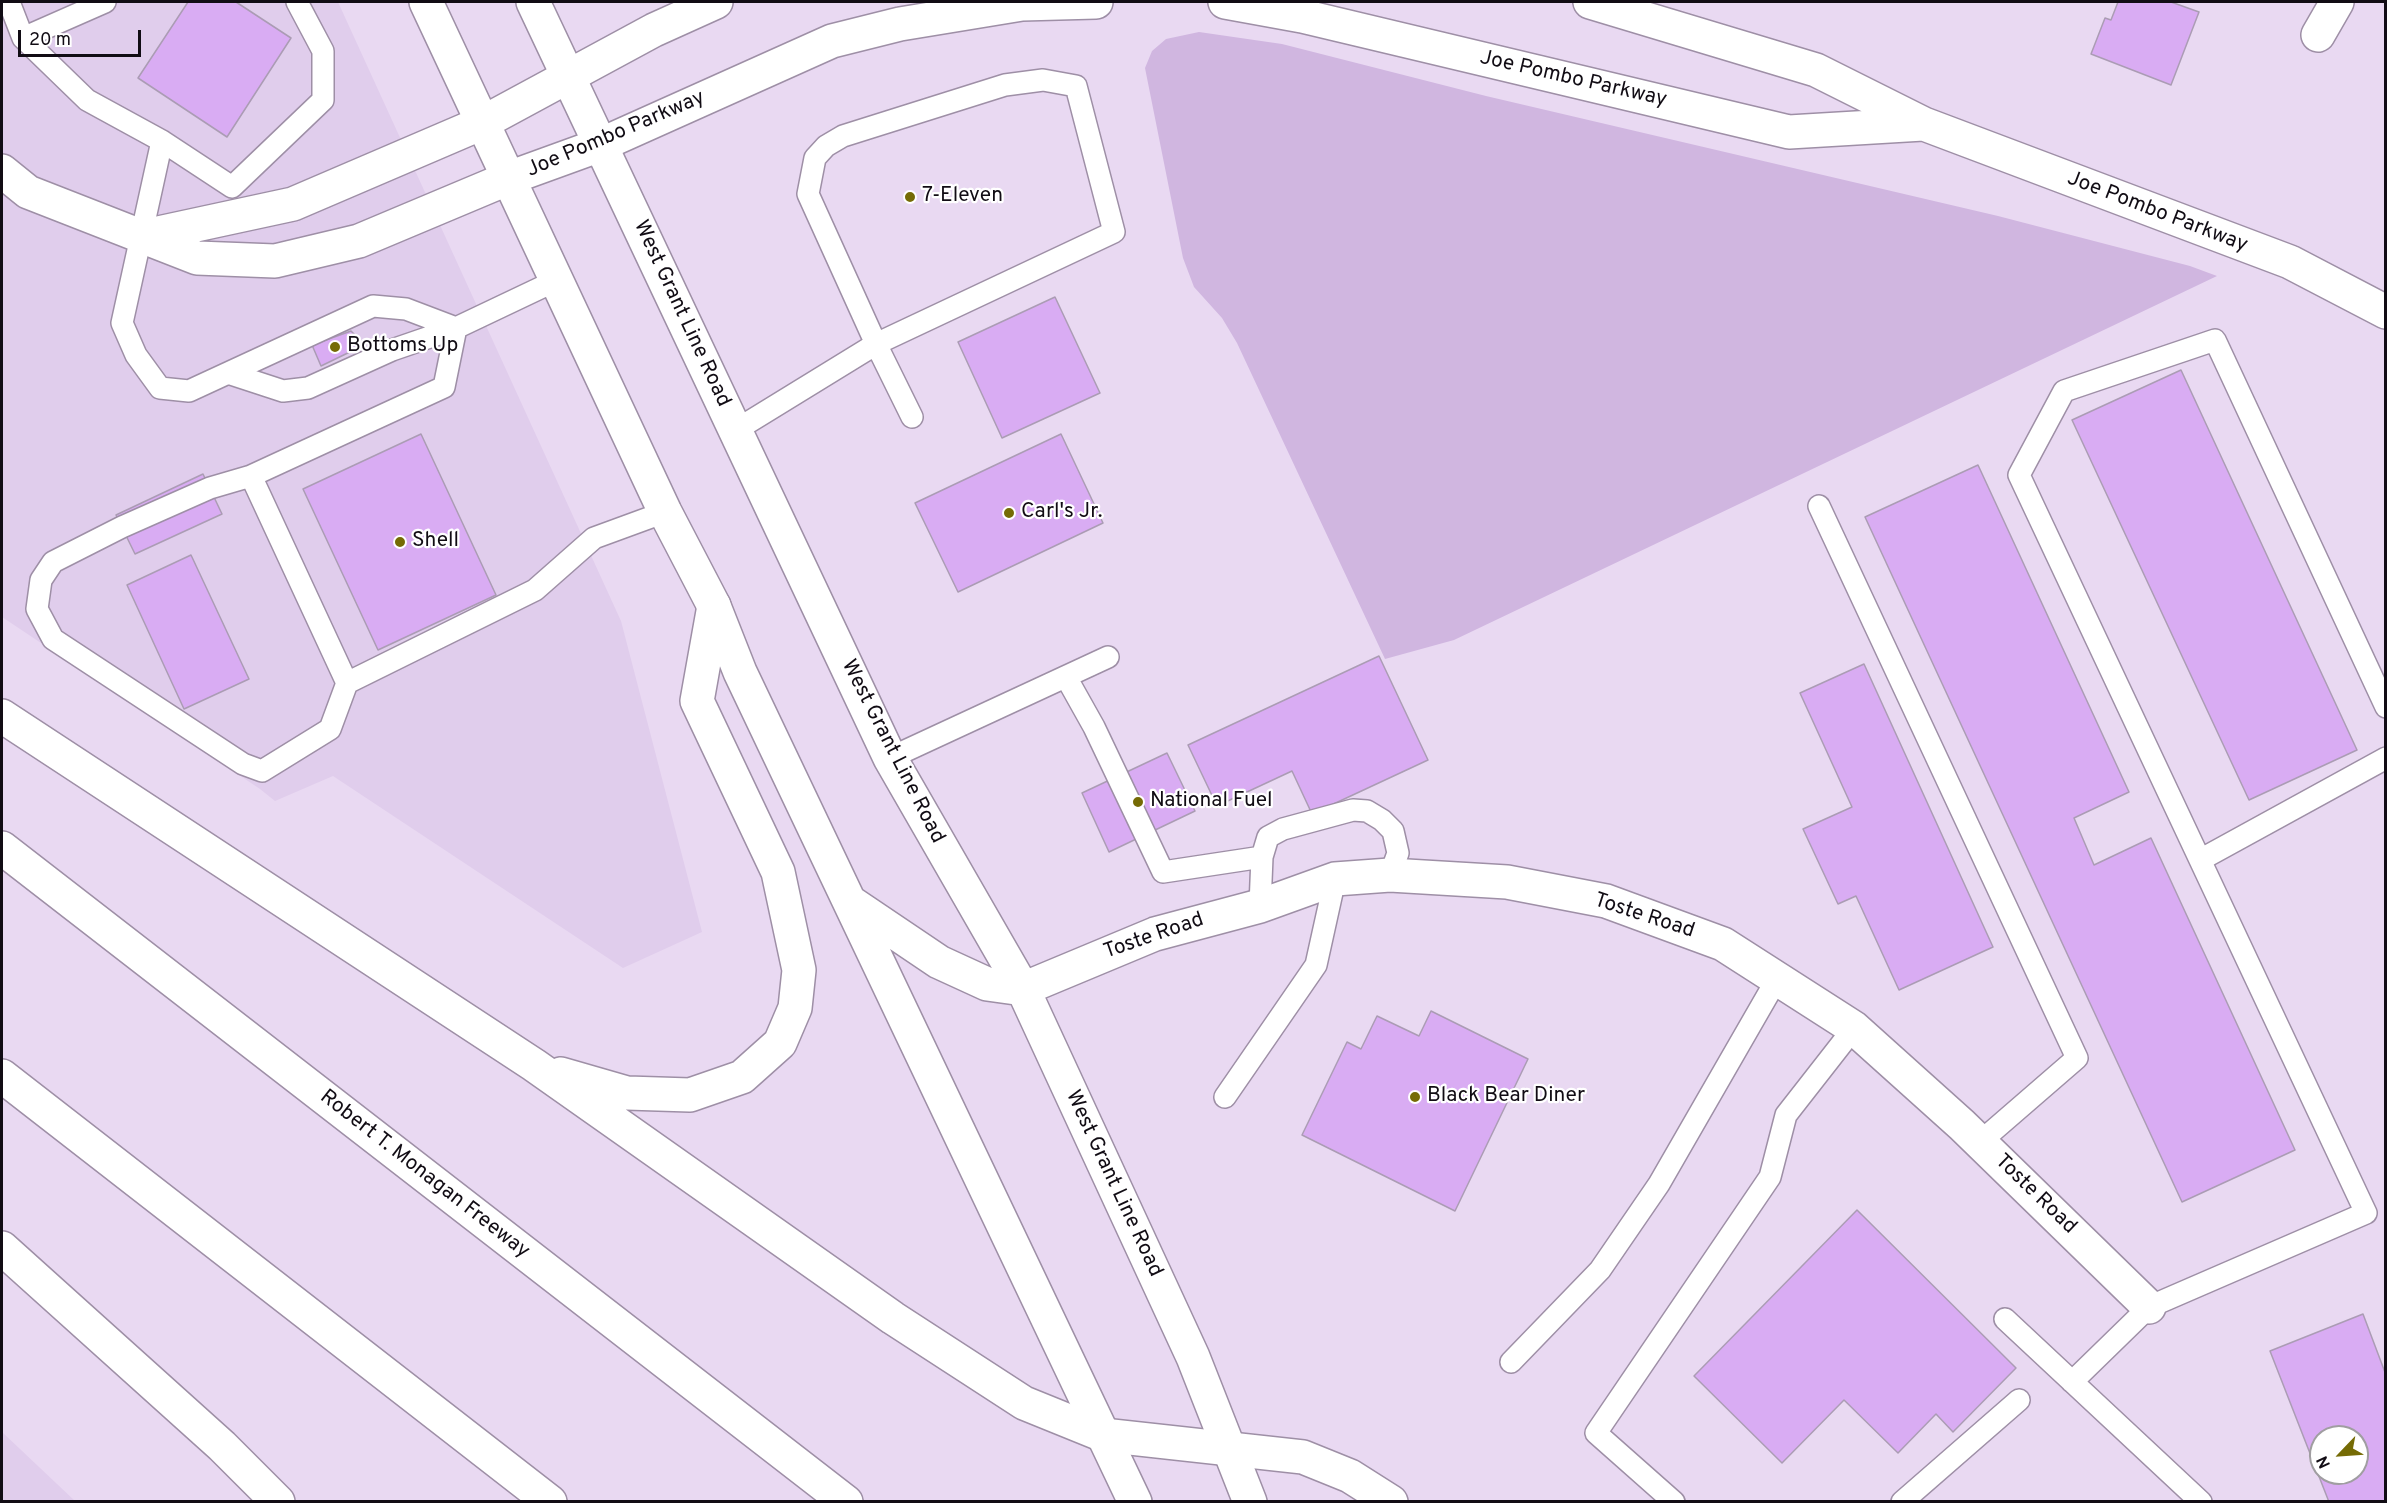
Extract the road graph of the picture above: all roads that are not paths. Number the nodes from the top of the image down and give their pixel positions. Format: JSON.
{"nodes":[{"id":1,"x":9,"y":2,"type":"edge"},
{"id":2,"x":105,"y":2,"type":"edge"},
{"id":3,"x":297,"y":2,"type":"edge"},
{"id":4,"x":426,"y":2,"type":"edge"},
{"id":5,"x":533,"y":2,"type":"edge"},
{"id":6,"x":716,"y":2,"type":"edge"},
{"id":7,"x":1075,"y":2,"type":"edge"},
{"id":8,"x":1225,"y":2,"type":"edge"},
{"id":9,"x":1590,"y":2,"type":"edge"},
{"id":10,"x":2337,"y":2,"type":"edge"},
{"id":11,"x":2318,"y":35,"type":"dead end"},
{"id":12,"x":22,"y":38,"type":"junction"},
{"id":13,"x":568,"y":75,"type":"junction"},
{"id":14,"x":482,"y":123,"type":"junction"},
{"id":15,"x":1924,"y":124,"type":"junction"},
{"id":16,"x":162,"y":141,"type":"junction"},
{"id":17,"x":600,"y":145,"type":"junction"},
{"id":18,"x":2,"y":171,"type":"edge"},
{"id":19,"x":509,"y":178,"type":"junction"},
{"id":20,"x":140,"y":237,"type":"junction"},
{"id":21,"x":557,"y":280,"type":"junction"},
{"id":22,"x":2385,"y":312,"type":"edge"},
{"id":23,"x":456,"y":328,"type":"junction"},
{"id":24,"x":876,"y":344,"type":"junction"},
{"id":25,"x":228,"y":373,"type":"junction"},
{"id":26,"x":912,"y":417,"type":"dead end"},
{"id":27,"x":736,"y":430,"type":"junction"},
{"id":28,"x":251,"y":476,"type":"junction"},
{"id":29,"x":1819,"y":506,"type":"dead end"},
{"id":30,"x":666,"y":512,"type":"junction"},
{"id":31,"x":714,"y":606,"type":"junction"},
{"id":32,"x":1108,"y":657,"type":"dead end"},
{"id":33,"x":1066,"y":677,"type":"junction"},
{"id":34,"x":347,"y":683,"type":"junction"},
{"id":35,"x":2385,"y":707,"type":"edge"},
{"id":36,"x":2,"y":716,"type":"edge"},
{"id":37,"x":890,"y":758,"type":"junction"},
{"id":38,"x":2385,"y":758,"type":"edge"},
{"id":39,"x":2,"y":848,"type":"edge"},
{"id":40,"x":1262,"y":857,"type":"junction"},
{"id":41,"x":2200,"y":860,"type":"junction"},
{"id":42,"x":1390,"y":874,"type":"junction"},
{"id":43,"x":1335,"y":879,"type":"junction"},
{"id":44,"x":849,"y":901,"type":"junction"},
{"id":45,"x":1260,"y":906,"type":"junction"},
{"id":46,"x":1778,"y":979,"type":"junction"},
{"id":47,"x":1023,"y":989,"type":"junction"},
{"id":48,"x":1854,"y":1028,"type":"junction"},
{"id":49,"x":534,"y":1065,"type":"junction"},
{"id":50,"x":2,"y":1076,"type":"edge"},
{"id":51,"x":1225,"y":1097,"type":"dead end"},
{"id":52,"x":1980,"y":1142,"type":"junction"},
{"id":53,"x":2,"y":1248,"type":"edge"},
{"id":54,"x":2149,"y":1307,"type":"junction"},
{"id":55,"x":2005,"y":1319,"type":"dead end"},
{"id":56,"x":1511,"y":1362,"type":"dead end"},
{"id":57,"x":2072,"y":1382,"type":"junction"},
{"id":58,"x":2019,"y":1400,"type":"dead end"},
{"id":59,"x":1103,"y":1435,"type":"junction"},
{"id":60,"x":1229,"y":1450,"type":"junction"},
{"id":61,"x":278,"y":1502,"type":"edge"},
{"id":62,"x":550,"y":1502,"type":"edge"},
{"id":63,"x":846,"y":1502,"type":"edge"},
{"id":64,"x":1135,"y":1502,"type":"edge"},
{"id":65,"x":1250,"y":1502,"type":"edge"},
{"id":66,"x":1391,"y":1502,"type":"edge"},
{"id":67,"x":1674,"y":1502,"type":"edge"},
{"id":68,"x":1902,"y":1502,"type":"edge"},
{"id":69,"x":2201,"y":1502,"type":"edge"}],
"edges":[{"from":1,"to":12,"type":"lane"},
{"from":2,"to":12,"type":"lane"},
{"from":3,"to":16,"type":"lane"},
{"from":4,"to":14,"type":"main road"},
{"from":5,"to":13,"type":"main road","name":"West Grant Line Road"},
{"from":6,"to":13,"type":"main road"},
{"from":7,"to":17,"type":"main road","name":"Joe Pombo Parkway"},
{"from":8,"to":15,"type":"main road","name":"Joe Pombo Parkway"},
{"from":9,"to":15,"type":"main road","name":"Joe Pombo Parkway"},
{"from":10,"to":11,"type":"main road"},
{"from":12,"to":16,"type":"lane"},
{"from":13,"to":14,"type":"main road"},
{"from":13,"to":17,"type":"main road","name":"West Grant Line Road"},
{"from":14,"to":19,"type":"main road"},
{"from":14,"to":20,"type":"main road"},
{"from":15,"to":22,"type":"main road","name":"Joe Pombo Parkway"},
{"from":16,"to":20,"type":"lane"},
{"from":17,"to":19,"type":"main road","name":"Joe Pombo Parkway"},
{"from":17,"to":27,"type":"main road","name":"West Grant Line Road"},
{"from":18,"to":20,"type":"main road","name":"Joe Pombo Parkway"},
{"from":19,"to":20,"type":"main road","name":"Joe Pombo Parkway"},
{"from":19,"to":21,"type":"main road"},
{"from":20,"to":25,"type":"lane"},
{"from":21,"to":23,"type":"lane"},
{"from":21,"to":30,"type":"main road"},
{"from":23,"to":25,"type":"lane"},
{"from":23,"to":25,"type":"lane"},
{"from":23,"to":28,"type":"lane"},
{"from":24,"to":24,"type":"lane"},
{"from":24,"to":26,"type":"lane"},
{"from":24,"to":27,"type":"lane"},
{"from":27,"to":37,"type":"main road","name":"West Grant Line Road"},
{"from":28,"to":34,"type":"lane"},
{"from":28,"to":34,"type":"lane"},
{"from":29,"to":52,"type":"lane"},
{"from":30,"to":31,"type":"main road"},
{"from":30,"to":34,"type":"lane"},
{"from":31,"to":44,"type":"main road"},
{"from":31,"to":49,"type":"main road"},
{"from":32,"to":33,"type":"lane"},
{"from":33,"to":37,"type":"lane"},
{"from":33,"to":40,"type":"lane"},
{"from":35,"to":41,"type":"lane"},
{"from":36,"to":49,"type":"main road"},
{"from":37,"to":47,"type":"main road","name":"West Grant Line Road"},
{"from":38,"to":41,"type":"lane"},
{"from":39,"to":63,"type":"main road","name":"Robert T. Monagan Freeway"},
{"from":40,"to":42,"type":"lane"},
{"from":40,"to":45,"type":"lane"},
{"from":41,"to":54,"type":"lane"},
{"from":42,"to":43,"type":"main road","name":"Toste Road"},
{"from":42,"to":46,"type":"main road","name":"Toste Road"},
{"from":43,"to":45,"type":"main road","name":"Toste Road"},
{"from":43,"to":51,"type":"lane"},
{"from":44,"to":47,"type":"main road"},
{"from":44,"to":59,"type":"main road"},
{"from":45,"to":47,"type":"main road","name":"Toste Road"},
{"from":46,"to":48,"type":"main road","name":"Toste Road"},
{"from":46,"to":56,"type":"lane"},
{"from":47,"to":60,"type":"main road","name":"West Grant Line Road"},
{"from":48,"to":52,"type":"main road","name":"Toste Road"},
{"from":48,"to":67,"type":"lane"},
{"from":49,"to":59,"type":"main road"},
{"from":50,"to":62,"type":"main road"},
{"from":52,"to":54,"type":"main road","name":"Toste Road"},
{"from":53,"to":61,"type":"main road"},
{"from":54,"to":57,"type":"lane"},
{"from":55,"to":57,"type":"lane"},
{"from":57,"to":69,"type":"lane"},
{"from":58,"to":68,"type":"lane"},
{"from":59,"to":60,"type":"main road"},
{"from":59,"to":64,"type":"main road"},
{"from":60,"to":65,"type":"main road","name":"West Grant Line Road"},
{"from":60,"to":66,"type":"main road"}]}
